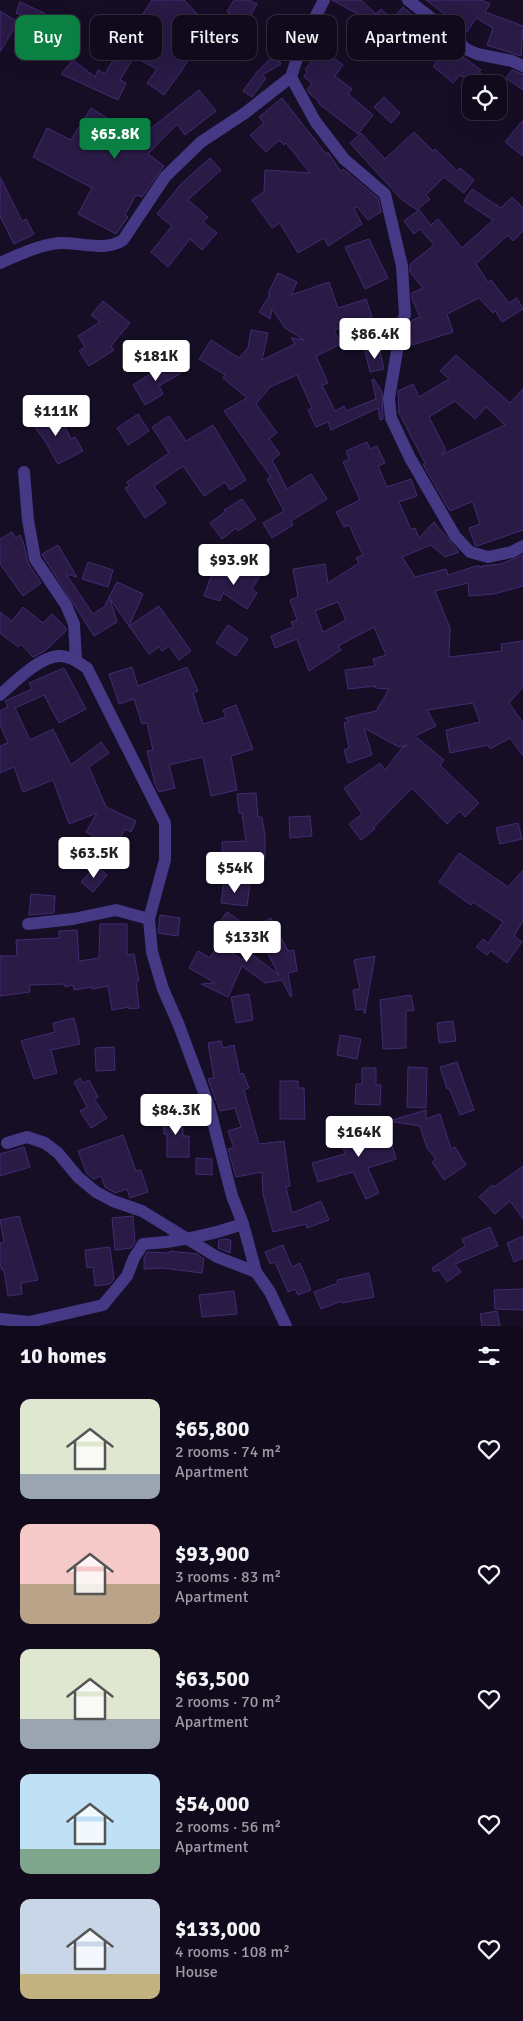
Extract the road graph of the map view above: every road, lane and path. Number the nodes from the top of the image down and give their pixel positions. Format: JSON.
{"nodes":[{"id":1,"x":324,"y":0,"type":"edge"},
{"id":2,"x":408,"y":0,"type":"edge"},
{"id":3,"x":523,"y":66,"type":"edge"},
{"id":4,"x":291,"y":77,"type":"junction"},
{"id":5,"x":0,"y":263,"type":"edge"},
{"id":6,"x":24,"y":472,"type":"dead end"},
{"id":7,"x":523,"y":546,"type":"edge"},
{"id":8,"x":76,"y":660,"type":"junction"},
{"id":9,"x":0,"y":695,"type":"edge"},
{"id":10,"x":150,"y":919,"type":"junction"},
{"id":11,"x":28,"y":924,"type":"dead end"},
{"id":12,"x":7,"y":1143,"type":"dead end"},
{"id":13,"x":243,"y":1224,"type":"junction"},
{"id":14,"x":185,"y":1238,"type":"junction"},
{"id":15,"x":256,"y":1272,"type":"junction"},
{"id":16,"x":0,"y":1319,"type":"edge"},
{"id":17,"x":286,"y":1326,"type":"edge"}],
"edges":[{"from":1,"to":4,"type":"street"},
{"from":2,"to":3,"type":"street"},
{"from":4,"to":5,"type":"street"},
{"from":4,"to":7,"type":"street"},
{"from":6,"to":8,"type":"street"},
{"from":8,"to":9,"type":"street"},
{"from":8,"to":10,"type":"street"},
{"from":10,"to":11,"type":"street"},
{"from":10,"to":13,"type":"street"},
{"from":12,"to":14,"type":"street"},
{"from":13,"to":14,"type":"street"},
{"from":13,"to":15,"type":"street"},
{"from":14,"to":15,"type":"street"},
{"from":14,"to":16,"type":"street"},
{"from":15,"to":17,"type":"street"}]}
